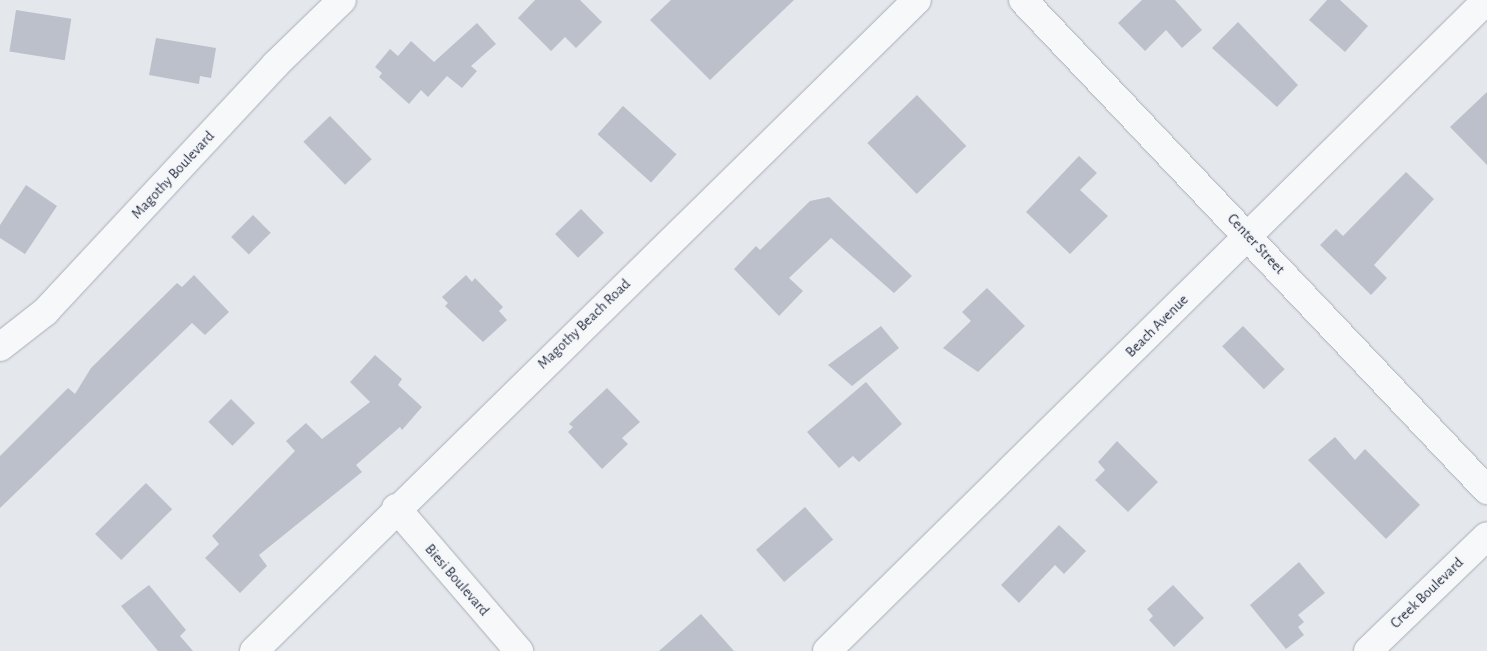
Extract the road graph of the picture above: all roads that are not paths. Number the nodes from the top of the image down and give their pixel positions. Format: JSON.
{"nodes":[{"id":1,"x":342,"y":0,"type":"edge"},
{"id":2,"x":917,"y":0,"type":"edge"},
{"id":3,"x":1023,"y":0,"type":"edge"},
{"id":4,"x":1486,"y":0,"type":"edge"},
{"id":5,"x":1248,"y":236,"type":"junction"},
{"id":6,"x":0,"y":347,"type":"edge"},
{"id":7,"x":1487,"y":490,"type":"edge"},
{"id":8,"x":396,"y":508,"type":"junction"},
{"id":9,"x":1487,"y":536,"type":"edge"},
{"id":10,"x":254,"y":651,"type":"edge"},
{"id":11,"x":519,"y":651,"type":"edge"},
{"id":12,"x":827,"y":651,"type":"edge"},
{"id":13,"x":1368,"y":651,"type":"edge"}],
"edges":[{"from":1,"to":6,"type":"street","name":"Magothy Boulevard"},
{"from":2,"to":8,"type":"street","name":"Magothy Beach Road"},
{"from":3,"to":5,"type":"street","name":"Center Street"},
{"from":4,"to":5,"type":"street","name":"Beach Avenue"},
{"from":5,"to":7,"type":"street","name":"Center Street"},
{"from":5,"to":12,"type":"street","name":"Beach Avenue"},
{"from":8,"to":10,"type":"street","name":"Magothy Beach Road"},
{"from":8,"to":11,"type":"street","name":"Biesi Boulevard"},
{"from":9,"to":13,"type":"street","name":"Creek Boulevard"}]}
